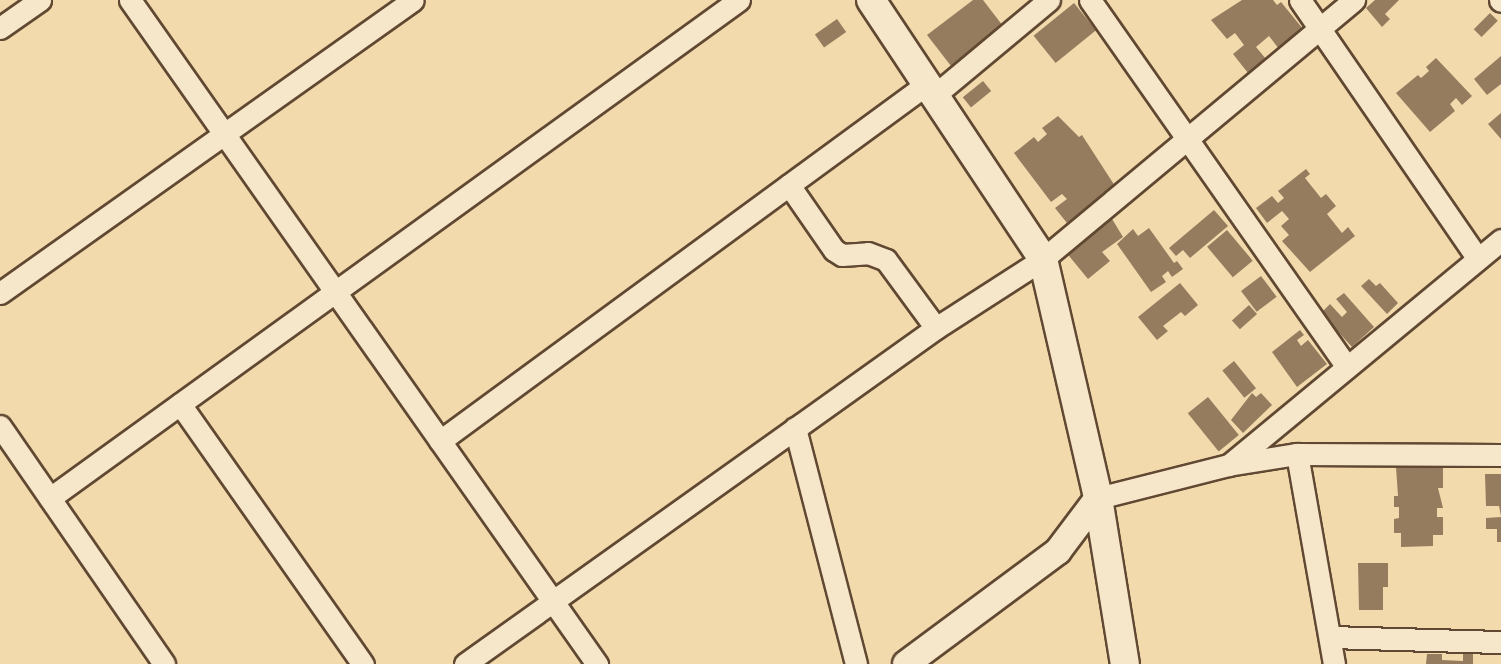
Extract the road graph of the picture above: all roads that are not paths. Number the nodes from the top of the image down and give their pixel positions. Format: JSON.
{"nodes":[{"id":1,"x":40,"y":0,"type":"edge"},
{"id":2,"x":130,"y":0,"type":"edge"},
{"id":3,"x":413,"y":0,"type":"edge"},
{"id":4,"x":739,"y":0,"type":"edge"},
{"id":5,"x":871,"y":0,"type":"edge"},
{"id":6,"x":1049,"y":0,"type":"edge"},
{"id":7,"x":1090,"y":0,"type":"edge"},
{"id":8,"x":1300,"y":0,"type":"edge"},
{"id":9,"x":1354,"y":0,"type":"edge"},
{"id":10,"x":0,"y":28,"type":"edge"},
{"id":11,"x":1319,"y":28,"type":"junction"},
{"id":12,"x":932,"y":88,"type":"junction"},
{"id":13,"x":224,"y":134,"type":"junction"},
{"id":14,"x":1187,"y":139,"type":"junction"},
{"id":15,"x":789,"y":185,"type":"junction"},
{"id":16,"x":1492,"y":251,"type":"edge"},
{"id":17,"x":1043,"y":259,"type":"junction"},
{"id":18,"x":335,"y":292,"type":"junction"},
{"id":19,"x":0,"y":293,"type":"edge"},
{"id":20,"x":936,"y":328,"type":"junction"},
{"id":21,"x":1347,"y":368,"type":"junction"},
{"id":22,"x":180,"y":404,"type":"junction"},
{"id":23,"x":0,"y":426,"type":"edge"},
{"id":24,"x":795,"y":428,"type":"junction"},
{"id":25,"x":440,"y":441,"type":"junction"},
{"id":26,"x":1297,"y":454,"type":"junction"},
{"id":27,"x":1501,"y":455,"type":"edge"},
{"id":28,"x":1228,"y":465,"type":"junction"},
{"id":29,"x":50,"y":498,"type":"junction"},
{"id":30,"x":1098,"y":498,"type":"junction"},
{"id":31,"x":553,"y":601,"type":"junction"},
{"id":32,"x":1330,"y":637,"type":"junction"},
{"id":33,"x":1501,"y":642,"type":"edge"},
{"id":34,"x":158,"y":662,"type":"edge"},
{"id":35,"x":363,"y":664,"type":"edge"},
{"id":36,"x":465,"y":664,"type":"edge"},
{"id":37,"x":597,"y":664,"type":"edge"},
{"id":38,"x":856,"y":664,"type":"edge"},
{"id":39,"x":906,"y":664,"type":"edge"},
{"id":40,"x":1125,"y":664,"type":"edge"},
{"id":41,"x":1334,"y":664,"type":"edge"}],
"edges":[{"from":1,"to":10,"type":"street"},
{"from":2,"to":13,"type":"street"},
{"from":3,"to":13,"type":"street"},
{"from":4,"to":18,"type":"street"},
{"from":5,"to":12,"type":"main road"},
{"from":6,"to":12,"type":"street"},
{"from":7,"to":14,"type":"street"},
{"from":8,"to":11,"type":"street"},
{"from":9,"to":11,"type":"street"},
{"from":11,"to":14,"type":"street"},
{"from":11,"to":16,"type":"street"},
{"from":12,"to":15,"type":"street"},
{"from":12,"to":17,"type":"main road"},
{"from":13,"to":18,"type":"street"},
{"from":13,"to":19,"type":"street"},
{"from":14,"to":17,"type":"street"},
{"from":14,"to":21,"type":"street"},
{"from":15,"to":20,"type":"street"},
{"from":15,"to":25,"type":"street"},
{"from":16,"to":21,"type":"street"},
{"from":17,"to":20,"type":"street"},
{"from":17,"to":30,"type":"main road"},
{"from":18,"to":22,"type":"street"},
{"from":18,"to":25,"type":"street"},
{"from":20,"to":24,"type":"street"},
{"from":21,"to":28,"type":"street"},
{"from":22,"to":29,"type":"street"},
{"from":22,"to":35,"type":"street"},
{"from":23,"to":29,"type":"street"},
{"from":24,"to":31,"type":"street"},
{"from":24,"to":38,"type":"street"},
{"from":25,"to":31,"type":"street"},
{"from":26,"to":27,"type":"street"},
{"from":26,"to":28,"type":"street"},
{"from":26,"to":32,"type":"street"},
{"from":28,"to":30,"type":"street"},
{"from":29,"to":34,"type":"street"},
{"from":30,"to":39,"type":"street"},
{"from":30,"to":40,"type":"main road"},
{"from":31,"to":36,"type":"street"},
{"from":31,"to":37,"type":"street"},
{"from":32,"to":33,"type":"street"},
{"from":32,"to":41,"type":"street"}]}
